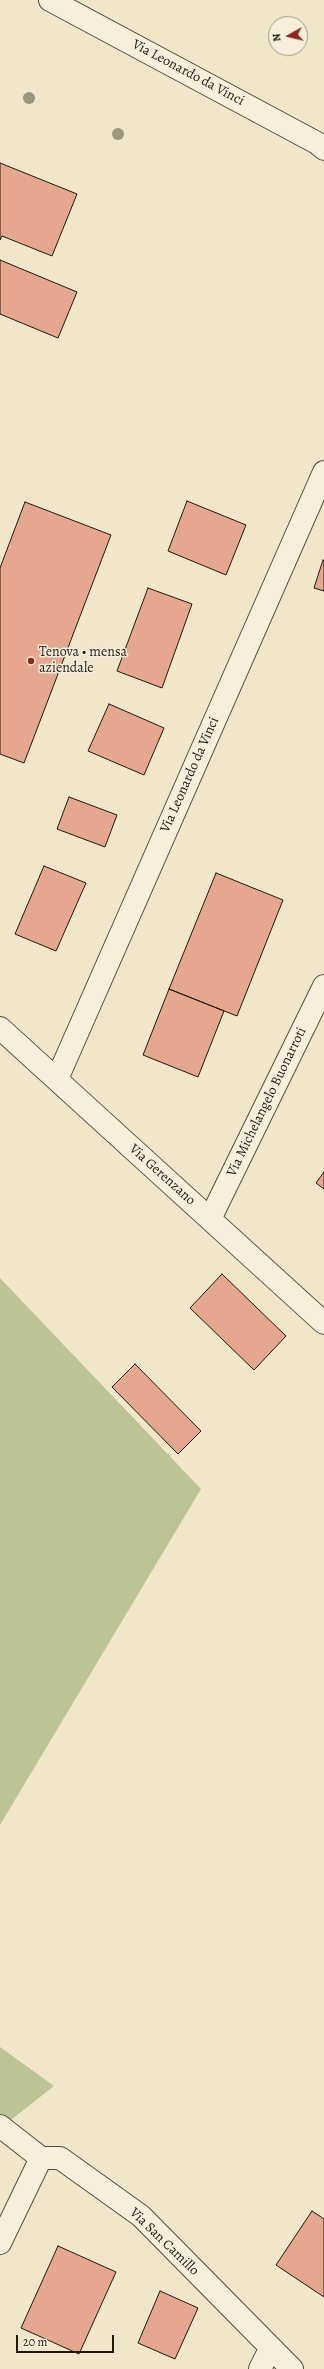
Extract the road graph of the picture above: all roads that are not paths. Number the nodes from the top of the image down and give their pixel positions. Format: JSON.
{"nodes":[{"id":1,"x":50,"y":0,"type":"edge"},
{"id":2,"x":324,"y":149,"type":"edge"},
{"id":3,"x":324,"y":472,"type":"edge"},
{"id":4,"x":324,"y":986,"type":"edge"},
{"id":5,"x":0,"y":1028,"type":"edge"},
{"id":6,"x":57,"y":1079,"type":"junction"},
{"id":7,"x":210,"y":1219,"type":"junction"},
{"id":8,"x":324,"y":1323,"type":"edge"},
{"id":9,"x":0,"y":2126,"type":"edge"},
{"id":10,"x":41,"y":2158,"type":"junction"},
{"id":11,"x":0,"y":2243,"type":"edge"},
{"id":12,"x":270,"y":2349,"type":"junction"},
{"id":13,"x":260,"y":2369,"type":"edge"},
{"id":14,"x":292,"y":2369,"type":"edge"}],
"edges":[{"from":1,"to":2,"type":"street","name":"Via Leonardo da Vinci"},
{"from":3,"to":6,"type":"street","name":"Via Leonardo da Vinci"},
{"from":4,"to":7,"type":"street","name":"Via Michelangelo Buonarroti"},
{"from":5,"to":6,"type":"street","name":"Via Gerenzano"},
{"from":6,"to":7,"type":"street","name":"Via Gerenzano"},
{"from":7,"to":8,"type":"street","name":"Via Gerenzano"},
{"from":9,"to":10,"type":"street"},
{"from":10,"to":11,"type":"street"},
{"from":10,"to":12,"type":"street","name":"Via San Camillo"},
{"from":12,"to":13,"type":"street"},
{"from":12,"to":14,"type":"street","name":"Via San Camillo"}]}
